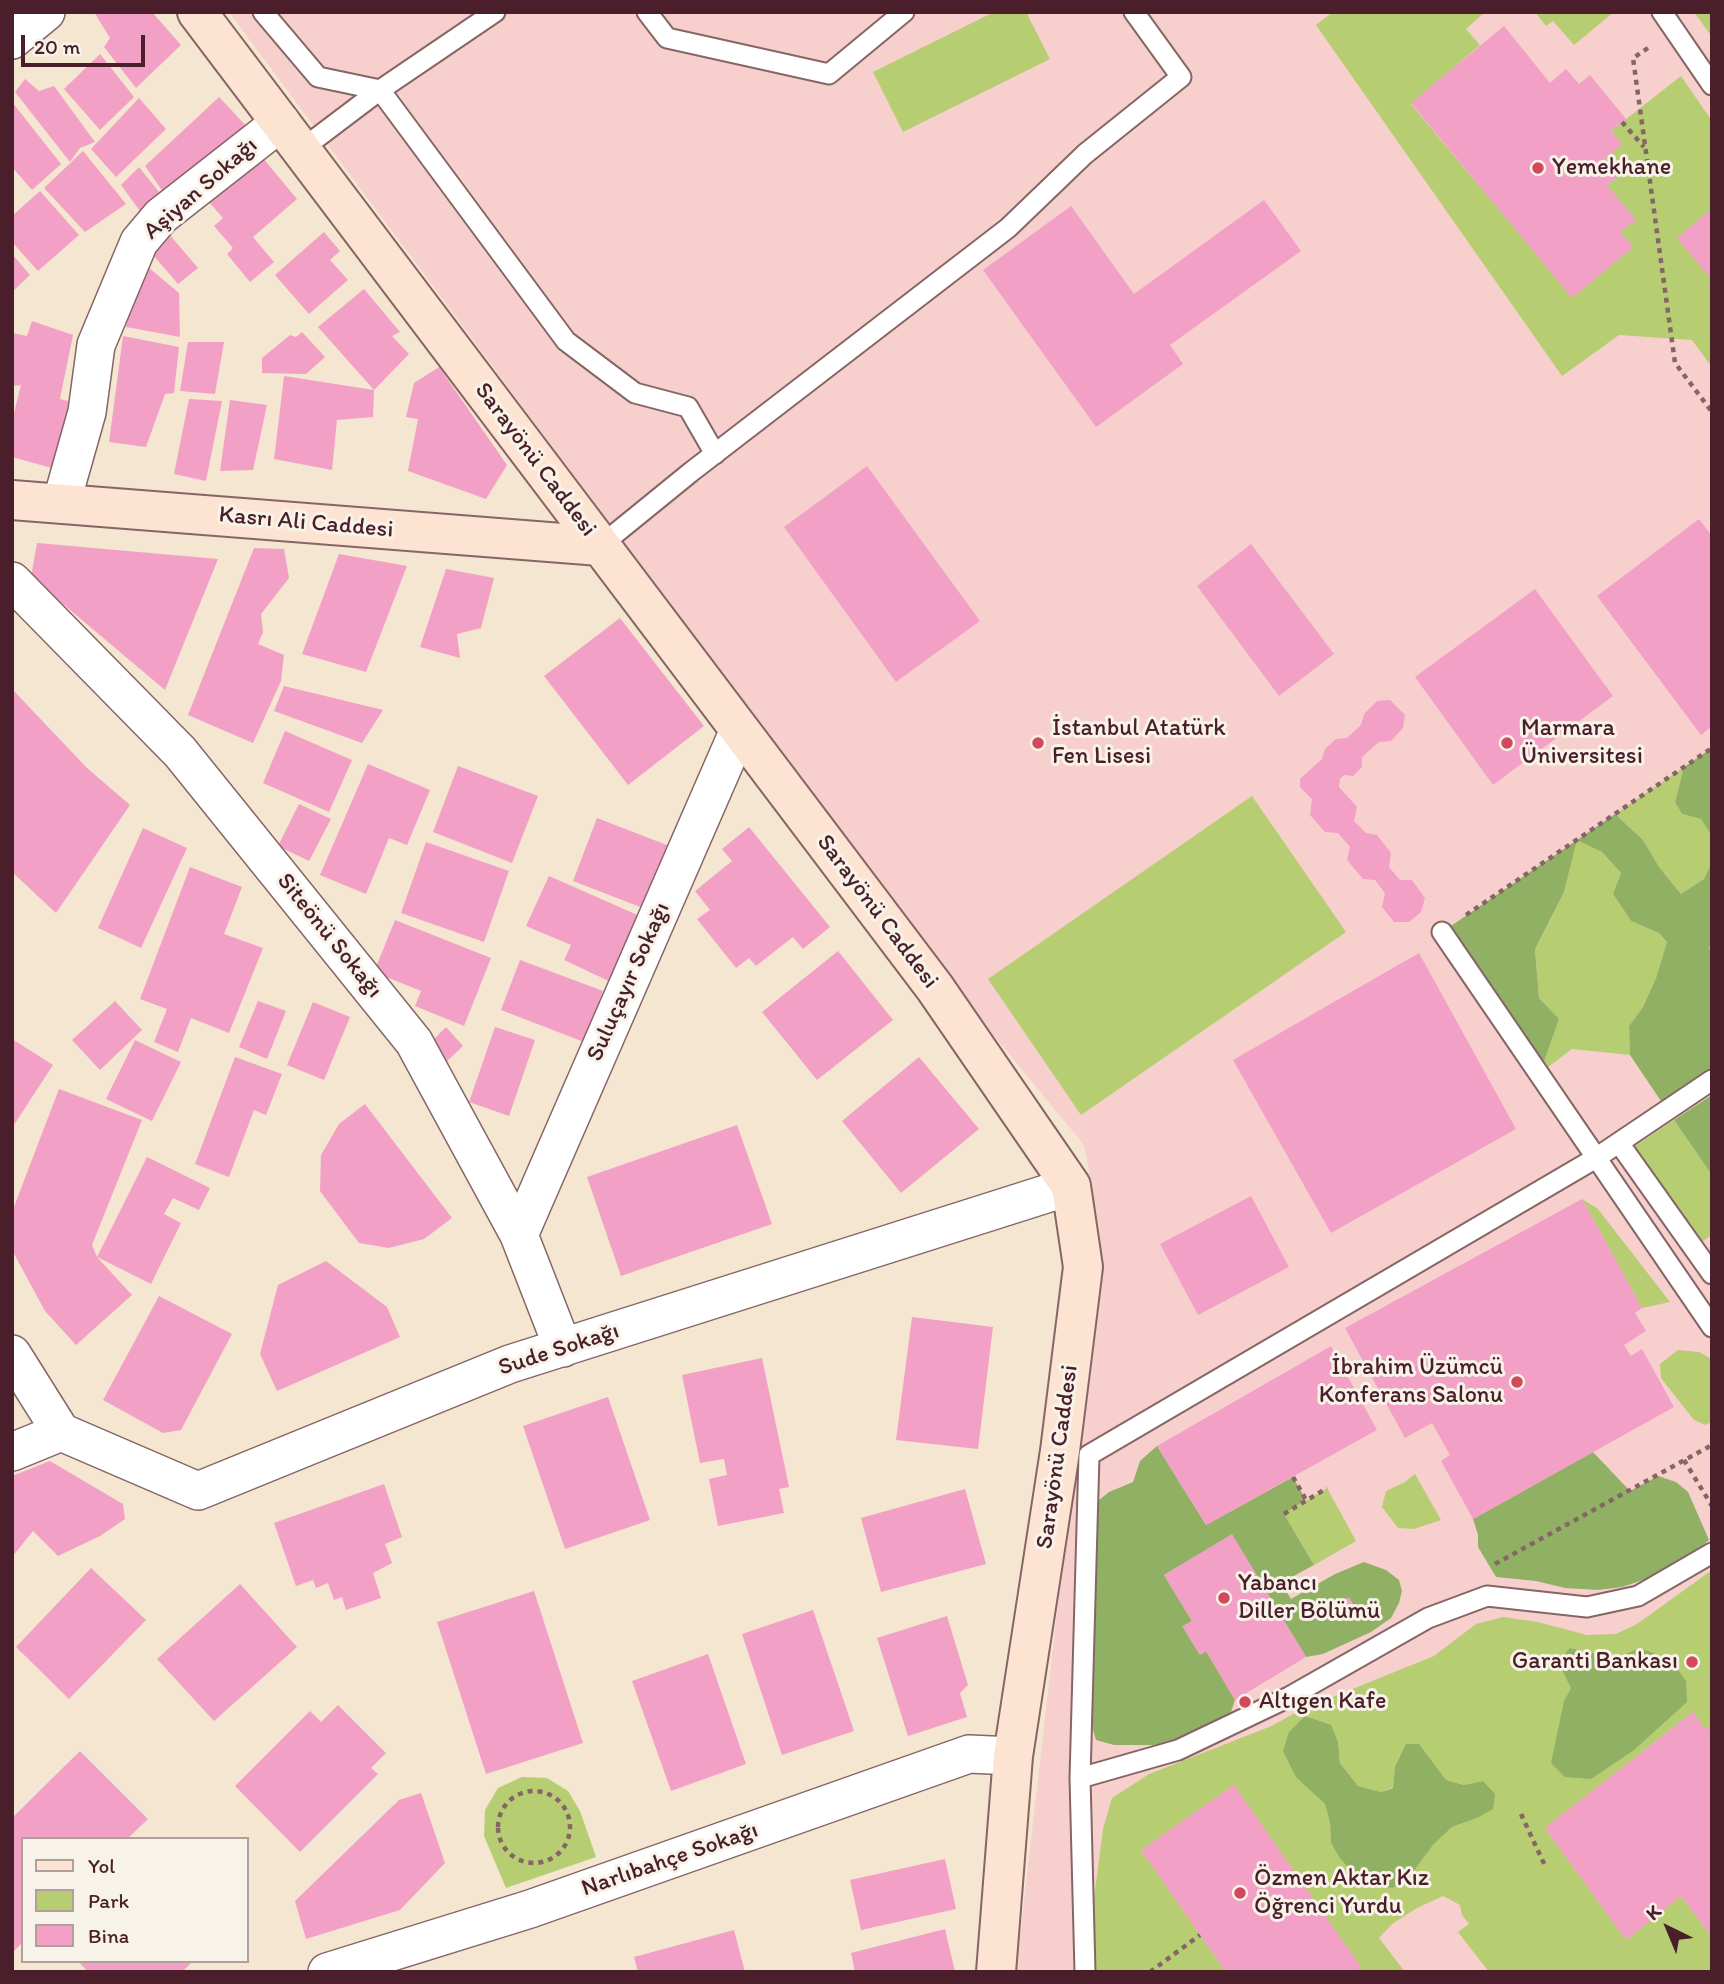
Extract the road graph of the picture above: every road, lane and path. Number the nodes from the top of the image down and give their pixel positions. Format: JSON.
{"nodes":[{"id":1,"x":46,"y":12,"type":"edge"},
{"id":2,"x":197,"y":12,"type":"edge"},
{"id":3,"x":262,"y":12,"type":"edge"},
{"id":4,"x":495,"y":12,"type":"edge"},
{"id":5,"x":647,"y":12,"type":"edge"},
{"id":6,"x":904,"y":12,"type":"edge"},
{"id":7,"x":1134,"y":12,"type":"edge"},
{"id":8,"x":1662,"y":12,"type":"edge"},
{"id":9,"x":1673,"y":30,"type":"junction"},
{"id":10,"x":12,"y":40,"type":"edge"},
{"id":11,"x":1712,"y":85,"type":"edge"},
{"id":12,"x":380,"y":90,"type":"junction"},
{"id":13,"x":1622,"y":122,"type":"dead end"},
{"id":14,"x":292,"y":135,"type":"junction"},
{"id":15,"x":1644,"y":147,"type":"junction"},
{"id":16,"x":1712,"y":412,"type":"edge"},
{"id":17,"x":715,"y":454,"type":"junction"},
{"id":18,"x":12,"y":500,"type":"edge"},
{"id":19,"x":61,"y":504,"type":"junction"},
{"id":20,"x":600,"y":546,"type":"junction"},
{"id":21,"x":12,"y":581,"type":"edge"},
{"id":22,"x":739,"y":730,"type":"junction"},
{"id":23,"x":1712,"y":748,"type":"edge"},
{"id":24,"x":1442,"y":932,"type":"joint"},
{"id":25,"x":1712,"y":1080,"type":"edge"},
{"id":26,"x":1619,"y":1143,"type":"junction"},
{"id":27,"x":1596,"y":1158,"type":"junction"},
{"id":28,"x":1071,"y":1186,"type":"junction"},
{"id":29,"x":519,"y":1235,"type":"junction"},
{"id":30,"x":1712,"y":1274,"type":"edge"},
{"id":31,"x":1712,"y":1327,"type":"edge"},
{"id":32,"x":563,"y":1348,"type":"junction"},
{"id":33,"x":12,"y":1354,"type":"edge"},
{"id":34,"x":61,"y":1432,"type":"junction"},
{"id":35,"x":1712,"y":1445,"type":"edge"},
{"id":36,"x":12,"y":1452,"type":"edge"},
{"id":37,"x":1684,"y":1460,"type":"junction"},
{"id":38,"x":1293,"y":1477,"type":"dead end"},
{"id":39,"x":1327,"y":1488,"type":"dead end"},
{"id":40,"x":1306,"y":1500,"type":"junction"},
{"id":41,"x":1712,"y":1506,"type":"edge"},
{"id":42,"x":1284,"y":1514,"type":"dead end"},
{"id":43,"x":1712,"y":1553,"type":"edge"},
{"id":44,"x":1489,"y":1568,"type":"dead end"},
{"id":45,"x":1013,"y":1756,"type":"junction"},
{"id":46,"x":1080,"y":1778,"type":"junction"},
{"id":47,"x":1521,"y":1814,"type":"dead end"},
{"id":48,"x":509,"y":1854,"type":"joint"},
{"id":49,"x":1546,"y":1868,"type":"dead end"},
{"id":50,"x":1200,"y":1935,"type":"dead end"},
{"id":51,"x":327,"y":1972,"type":"edge"},
{"id":52,"x":996,"y":1972,"type":"edge"},
{"id":53,"x":1084,"y":1972,"type":"edge"},
{"id":54,"x":1150,"y":1972,"type":"edge"}],
"edges":[{"from":1,"to":10,"type":"street"},
{"from":2,"to":14,"type":"street","name":"Sarayönü Caddesi"},
{"from":3,"to":12,"type":"lane"},
{"from":4,"to":12,"type":"lane"},
{"from":5,"to":6,"type":"lane"},
{"from":7,"to":17,"type":"lane"},
{"from":8,"to":9,"type":"lane"},
{"from":9,"to":11,"type":"lane"},
{"from":9,"to":15,"type":"path"},
{"from":12,"to":14,"type":"lane"},
{"from":12,"to":17,"type":"lane"},
{"from":13,"to":15,"type":"path"},
{"from":14,"to":19,"type":"street","name":"Aşiyan Sokağı"},
{"from":14,"to":20,"type":"street","name":"Sarayönü Caddesi"},
{"from":15,"to":16,"type":"path"},
{"from":17,"to":20,"type":"lane"},
{"from":18,"to":19,"type":"street","name":"Kasrı Ali Caddesi"},
{"from":19,"to":20,"type":"street","name":"Kasrı Ali Caddesi"},
{"from":20,"to":22,"type":"street","name":"Sarayönü Caddesi"},
{"from":21,"to":29,"type":"street","name":"Siteönü Sokağı"},
{"from":22,"to":28,"type":"street","name":"Sarayönü Caddesi"},
{"from":22,"to":29,"type":"street","name":"Suluçayır Sokağı"},
{"from":23,"to":24,"type":"path"},
{"from":24,"to":27,"type":"lane"},
{"from":25,"to":26,"type":"lane"},
{"from":26,"to":27,"type":"lane"},
{"from":26,"to":30,"type":"lane"},
{"from":27,"to":31,"type":"lane"},
{"from":27,"to":46,"type":"lane"},
{"from":28,"to":32,"type":"street","name":"Sude Sokağı"},
{"from":28,"to":45,"type":"street","name":"Sarayönü Caddesi"},
{"from":29,"to":32,"type":"street","name":"Siteönü Sokağı"},
{"from":32,"to":34,"type":"street","name":"Sude Sokağı"},
{"from":33,"to":34,"type":"street"},
{"from":34,"to":36,"type":"street"},
{"from":35,"to":37,"type":"path"},
{"from":37,"to":41,"type":"path"},
{"from":37,"to":44,"type":"path"},
{"from":38,"to":40,"type":"path"},
{"from":39,"to":40,"type":"path"},
{"from":40,"to":42,"type":"path"},
{"from":43,"to":46,"type":"lane"},
{"from":45,"to":51,"type":"street","name":"Narlıbahçe Sokağı"},
{"from":45,"to":52,"type":"street","name":"Sarayönü Caddesi"},
{"from":46,"to":53,"type":"lane"},
{"from":47,"to":49,"type":"path"},
{"from":48,"to":48,"type":"path"},
{"from":50,"to":54,"type":"path"}]}
